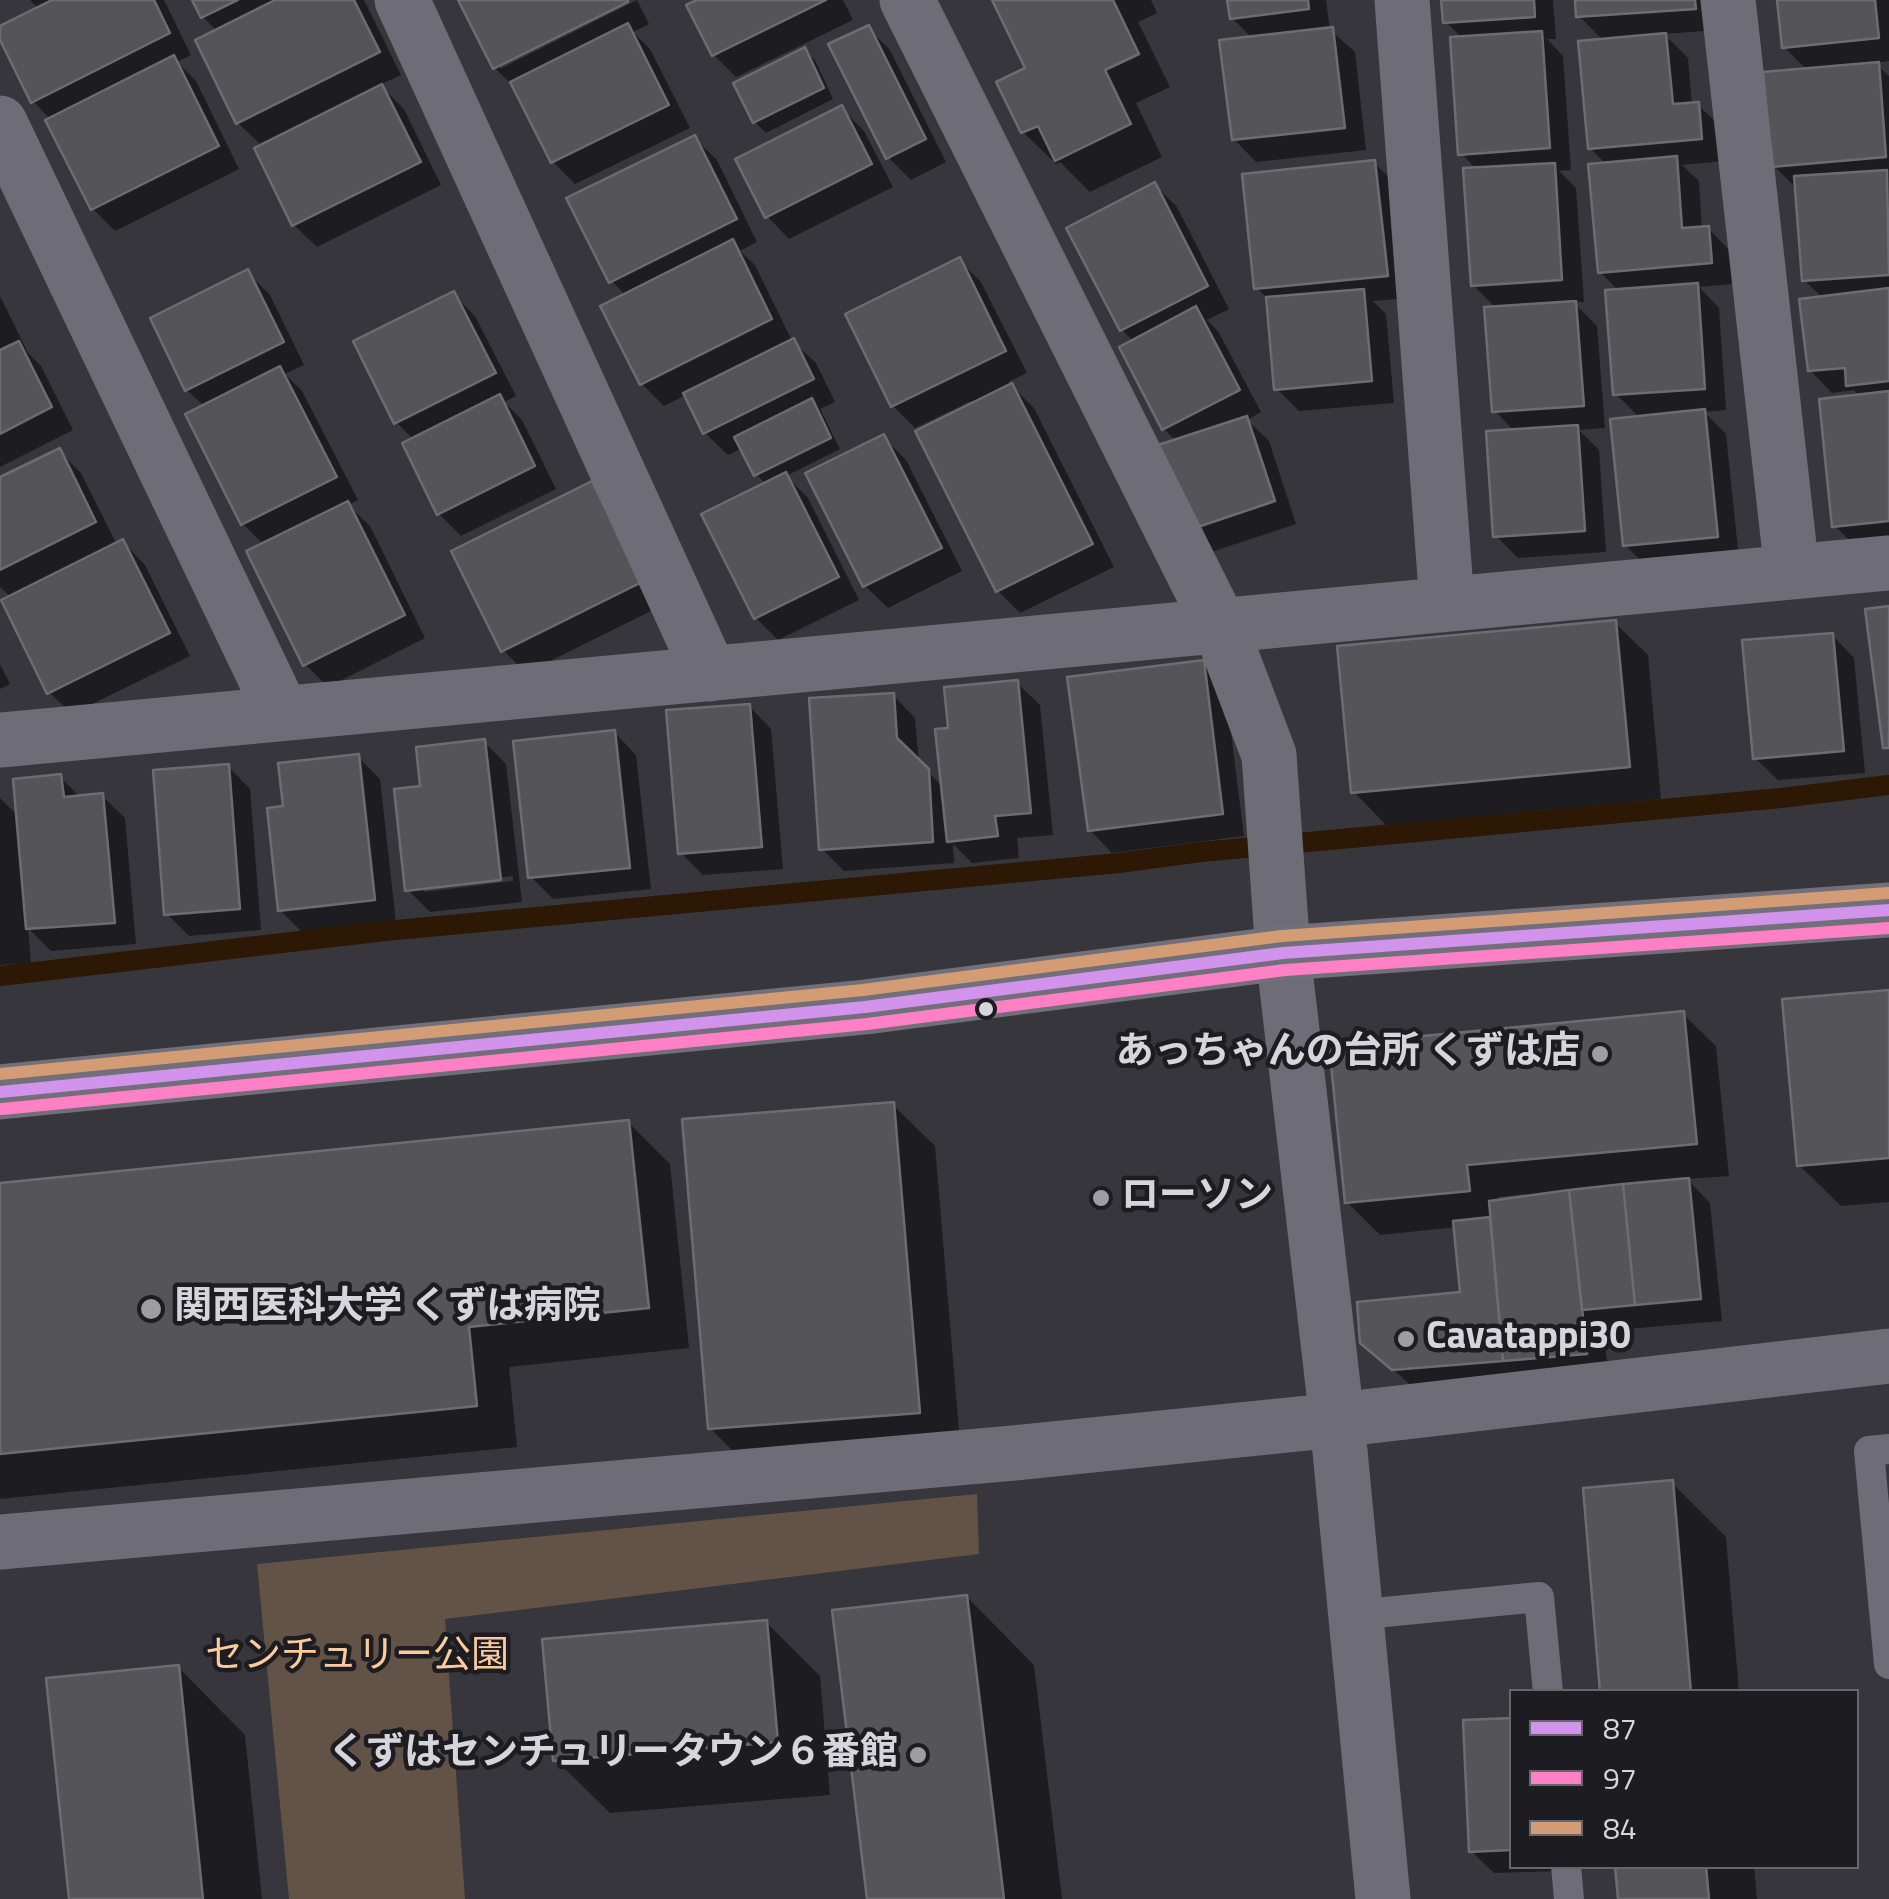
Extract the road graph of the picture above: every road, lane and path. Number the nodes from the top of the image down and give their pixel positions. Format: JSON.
{"nodes":[{"id":1,"x":402,"y":0,"type":"edge"},
{"id":2,"x":906,"y":0,"type":"edge"},
{"id":3,"x":1402,"y":0,"type":"edge"},
{"id":4,"x":1728,"y":0,"type":"edge"},
{"id":5,"x":0,"y":122,"type":"edge"},
{"id":6,"x":1889,"y":563,"type":"edge"},
{"id":7,"x":1792,"y":572,"type":"junction"},
{"id":8,"x":1447,"y":604,"type":"junction"},
{"id":9,"x":1220,"y":626,"type":"junction"},
{"id":10,"x":710,"y":674,"type":"junction"},
{"id":11,"x":282,"y":713,"type":"junction"},
{"id":12,"x":0,"y":740,"type":"edge"},
{"id":13,"x":1889,"y":910,"type":"edge"},
{"id":14,"x":1283,"y":953,"type":"junction"},
{"id":15,"x":0,"y":1092,"type":"edge"},
{"id":16,"x":1889,"y":1356,"type":"edge"},
{"id":17,"x":1337,"y":1420,"type":"junction"},
{"id":18,"x":1889,"y":1449,"type":"edge"},
{"id":19,"x":0,"y":1542,"type":"edge"},
{"id":20,"x":1354,"y":1615,"type":"junction"},
{"id":21,"x":1889,"y":1664,"type":"edge"},
{"id":22,"x":1548,"y":1689,"type":"edge"},
{"id":23,"x":1566,"y":1869,"type":"edge"},
{"id":24,"x":1383,"y":1899,"type":"edge"},
{"id":25,"x":1569,"y":1899,"type":"edge"}],
"edges":[{"from":1,"to":10,"type":"street"},
{"from":2,"to":9,"type":"street"},
{"from":3,"to":8,"type":"street"},
{"from":4,"to":7,"type":"street"},
{"from":5,"to":11,"type":"street"},
{"from":6,"to":7,"type":"street"},
{"from":7,"to":8,"type":"street"},
{"from":8,"to":9,"type":"street"},
{"from":9,"to":10,"type":"street"},
{"from":9,"to":14,"type":"street"},
{"from":10,"to":11,"type":"street"},
{"from":11,"to":12,"type":"street"},
{"from":13,"to":14,"type":"street"},
{"from":14,"to":15,"type":"street"},
{"from":14,"to":17,"type":"street"},
{"from":16,"to":17,"type":"street"},
{"from":17,"to":19,"type":"street"},
{"from":17,"to":20,"type":"street"},
{"from":18,"to":21,"type":"lane"},
{"from":20,"to":22,"type":"lane"},
{"from":20,"to":24,"type":"street"},
{"from":23,"to":25,"type":"lane"}]}
